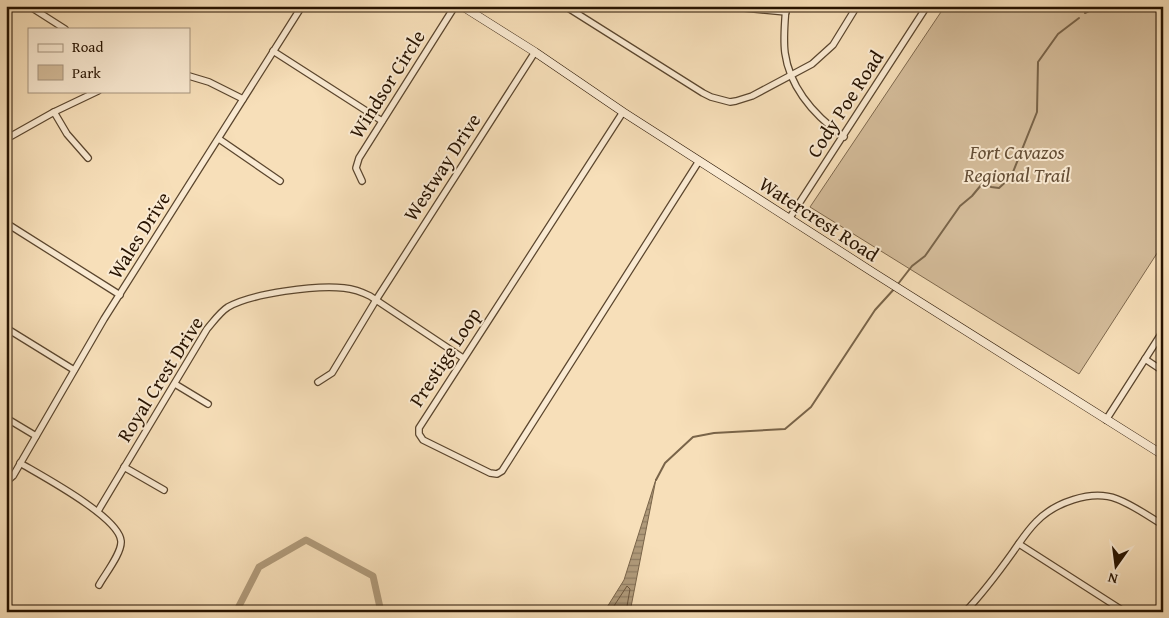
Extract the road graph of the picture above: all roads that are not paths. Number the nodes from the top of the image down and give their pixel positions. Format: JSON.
{"nodes":[{"id":1,"x":29,"y":6,"type":"edge"},
{"id":2,"x":302,"y":6,"type":"edge"},
{"id":3,"x":455,"y":6,"type":"edge"},
{"id":4,"x":462,"y":6,"type":"edge"},
{"id":5,"x":480,"y":6,"type":"edge"},
{"id":6,"x":565,"y":6,"type":"edge"},
{"id":7,"x":724,"y":6,"type":"edge"},
{"id":8,"x":857,"y":6,"type":"edge"},
{"id":9,"x":927,"y":6,"type":"edge"},
{"id":10,"x":786,"y":9,"type":"edge"},
{"id":11,"x":475,"y":14,"type":"junction"},
{"id":12,"x":63,"y":28,"type":"edge"},
{"id":13,"x":273,"y":51,"type":"junction"},
{"id":14,"x":535,"y":52,"type":"junction"},
{"id":15,"x":792,"y":75,"type":"junction"},
{"id":16,"x":190,"y":76,"type":"edge"},
{"id":17,"x":96,"y":92,"type":"edge"},
{"id":18,"x":243,"y":99,"type":"junction"},
{"id":19,"x":54,"y":112,"type":"junction"},
{"id":20,"x":623,"y":112,"type":"junction"},
{"id":21,"x":382,"y":121,"type":"junction"},
{"id":22,"x":844,"y":136,"type":"junction"},
{"id":23,"x":6,"y":139,"type":"edge"},
{"id":24,"x":219,"y":139,"type":"junction"},
{"id":25,"x":88,"y":158,"type":"dead end"},
{"id":26,"x":699,"y":161,"type":"junction"},
{"id":27,"x":280,"y":181,"type":"dead end"},
{"id":28,"x":362,"y":181,"type":"dead end"},
{"id":29,"x":789,"y":219,"type":"junction"},
{"id":30,"x":6,"y":223,"type":"edge"},
{"id":31,"x":120,"y":295,"type":"junction"},
{"id":32,"x":376,"y":300,"type":"junction"},
{"id":33,"x":6,"y":328,"type":"edge"},
{"id":34,"x":1163,"y":331,"type":"edge"},
{"id":35,"x":463,"y":358,"type":"junction"},
{"id":36,"x":1144,"y":360,"type":"junction"},
{"id":37,"x":74,"y":370,"type":"junction"},
{"id":38,"x":1163,"y":372,"type":"edge"},
{"id":39,"x":318,"y":382,"type":"dead end"},
{"id":40,"x":175,"y":384,"type":"junction"},
{"id":41,"x":208,"y":404,"type":"dead end"},
{"id":42,"x":6,"y":418,"type":"edge"},
{"id":43,"x":1106,"y":420,"type":"junction"},
{"id":44,"x":36,"y":436,"type":"junction"},
{"id":45,"x":1163,"y":455,"type":"edge"},
{"id":46,"x":20,"y":463,"type":"junction"},
{"id":47,"x":124,"y":467,"type":"junction"},
{"id":48,"x":6,"y":482,"type":"edge"},
{"id":49,"x":164,"y":490,"type":"dead end"},
{"id":50,"x":98,"y":511,"type":"junction"},
{"id":51,"x":1163,"y":526,"type":"edge"},
{"id":52,"x":1019,"y":544,"type":"junction"},
{"id":53,"x":99,"y":585,"type":"dead end"},
{"id":54,"x":965,"y":612,"type":"edge"},
{"id":55,"x":1125,"y":612,"type":"edge"}],
"edges":[{"from":1,"to":12,"type":"street"},
{"from":2,"to":13,"type":"street","name":"Wales Drive"},
{"from":3,"to":21,"type":"street","name":"Windsor Circle"},
{"from":4,"to":11,"type":"street","name":"Watercrest Road"},
{"from":5,"to":11,"type":"street"},
{"from":6,"to":15,"type":"street"},
{"from":7,"to":10,"type":"street"},
{"from":8,"to":15,"type":"street"},
{"from":9,"to":22,"type":"street","name":"Cody Poe Road"},
{"from":10,"to":15,"type":"street"},
{"from":11,"to":14,"type":"street","name":"Watercrest Road"},
{"from":13,"to":18,"type":"street","name":"Wales Drive"},
{"from":13,"to":21,"type":"street"},
{"from":14,"to":20,"type":"street","name":"Watercrest Road"},
{"from":14,"to":32,"type":"street","name":"Westway Drive"},
{"from":15,"to":22,"type":"street"},
{"from":16,"to":18,"type":"street"},
{"from":17,"to":19,"type":"street"},
{"from":18,"to":24,"type":"street","name":"Wales Drive"},
{"from":19,"to":23,"type":"street"},
{"from":19,"to":25,"type":"street"},
{"from":20,"to":26,"type":"street","name":"Watercrest Road"},
{"from":20,"to":35,"type":"street","name":"Prestige Loop"},
{"from":21,"to":28,"type":"street","name":"Windsor Circle"},
{"from":22,"to":29,"type":"street","name":"Cody Poe Road"},
{"from":24,"to":27,"type":"street"},
{"from":24,"to":31,"type":"street","name":"Wales Drive"},
{"from":26,"to":29,"type":"street","name":"Watercrest Road"},
{"from":26,"to":35,"type":"street","name":"Prestige Loop"},
{"from":29,"to":43,"type":"street","name":"Watercrest Road"},
{"from":30,"to":31,"type":"street"},
{"from":31,"to":37,"type":"street","name":"Wales Drive"},
{"from":32,"to":35,"type":"street","name":"Royal Crest Drive"},
{"from":32,"to":39,"type":"street","name":"Westway Drive"},
{"from":32,"to":40,"type":"street","name":"Royal Crest Drive"},
{"from":33,"to":37,"type":"street"},
{"from":34,"to":36,"type":"street"},
{"from":36,"to":38,"type":"street"},
{"from":36,"to":43,"type":"street"},
{"from":37,"to":44,"type":"street","name":"Wales Drive"},
{"from":40,"to":41,"type":"street"},
{"from":40,"to":47,"type":"street","name":"Royal Crest Drive"},
{"from":42,"to":44,"type":"street"},
{"from":43,"to":45,"type":"street","name":"Watercrest Road"},
{"from":44,"to":46,"type":"street","name":"Wales Drive"},
{"from":46,"to":48,"type":"street","name":"Wales Drive"},
{"from":46,"to":50,"type":"street"},
{"from":47,"to":49,"type":"street"},
{"from":47,"to":50,"type":"street","name":"Royal Crest Drive"},
{"from":50,"to":53,"type":"street"},
{"from":51,"to":52,"type":"street"},
{"from":52,"to":54,"type":"street"},
{"from":52,"to":55,"type":"street"}]}
